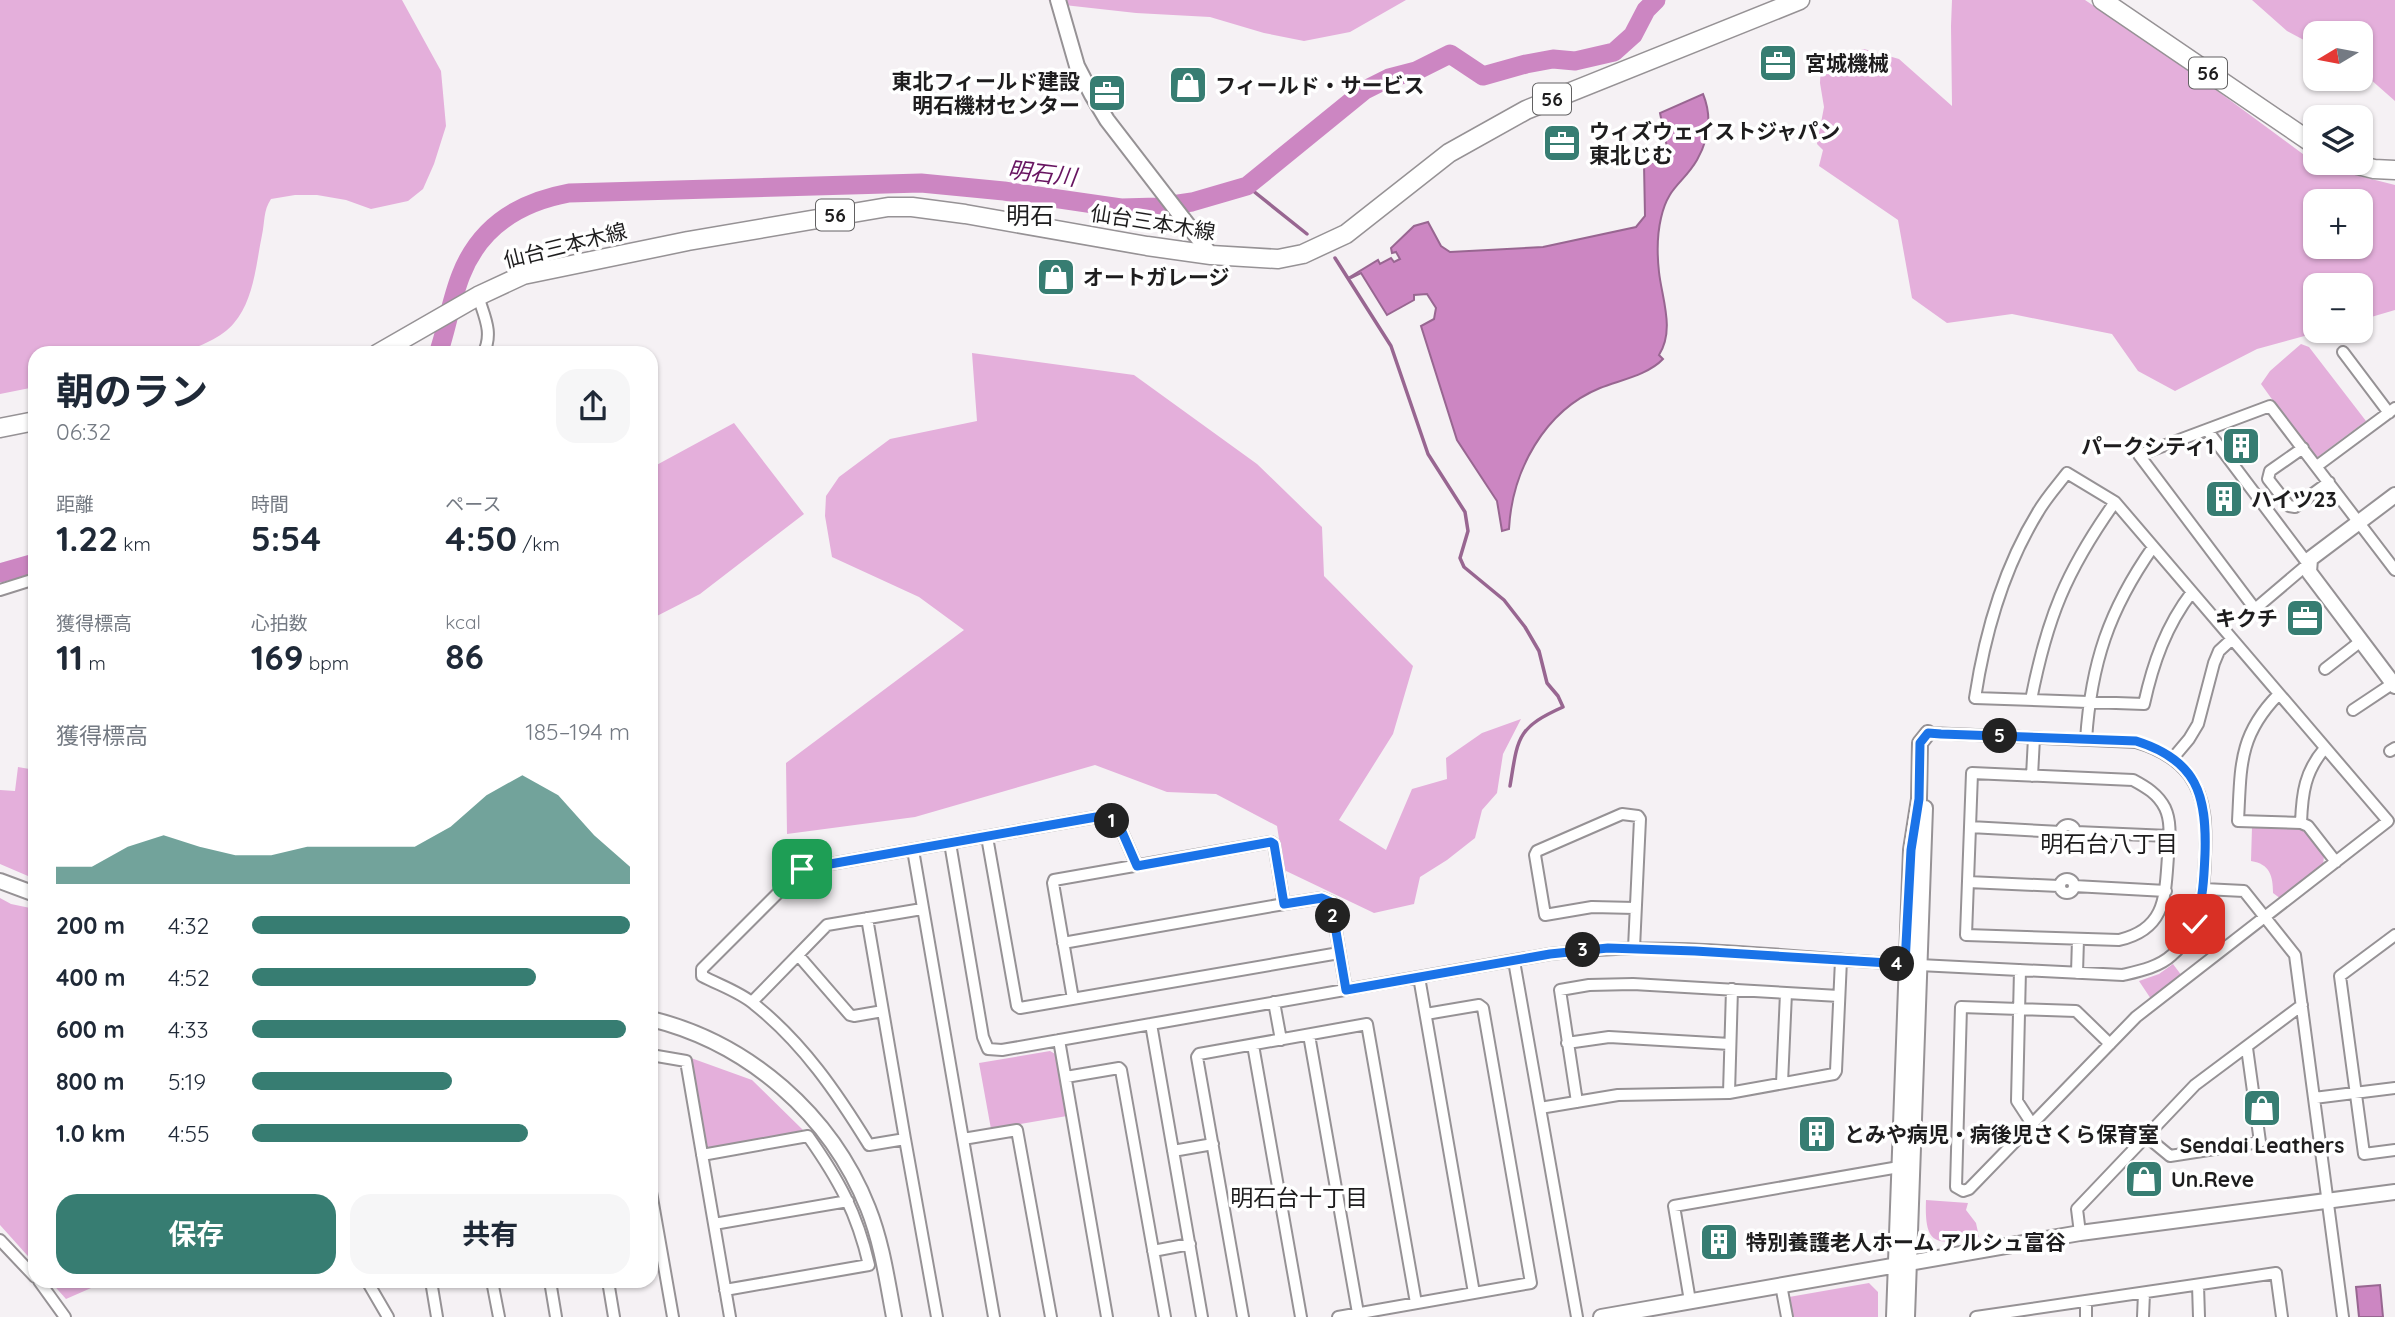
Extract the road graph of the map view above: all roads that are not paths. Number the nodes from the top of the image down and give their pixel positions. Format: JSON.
{"nodes":[{"id":1,"x":1058,"y":0,"type":"edge"},
{"id":2,"x":1800,"y":0,"type":"edge"},
{"id":3,"x":2102,"y":0,"type":"edge"},
{"id":4,"x":2303,"y":137,"type":"edge"},
{"id":5,"x":2373,"y":169,"type":"edge"},
{"id":6,"x":2395,"y":170,"type":"edge"},
{"id":7,"x":1211,"y":255,"type":"junction"},
{"id":8,"x":473,"y":299,"type":"junction"},
{"id":9,"x":390,"y":346,"type":"edge"},
{"id":10,"x":487,"y":346,"type":"edge"},
{"id":11,"x":2343,"y":352,"type":"dead end"},
{"id":12,"x":2392,"y":410,"type":"edge"},
{"id":13,"x":28,"y":422,"type":"edge"},
{"id":14,"x":0,"y":428,"type":"edge"},
{"id":15,"x":2207,"y":430,"type":"junction"},
{"id":16,"x":2303,"y":449,"type":"junction"},
{"id":17,"x":2317,"y":466,"type":"junction"},
{"id":18,"x":2329,"y":482,"type":"junction"},
{"id":19,"x":2395,"y":495,"type":"edge"},
{"id":20,"x":2115,"y":502,"type":"junction"},
{"id":21,"x":2358,"y":522,"type":"junction"},
{"id":22,"x":2154,"y":547,"type":"junction"},
{"id":23,"x":2308,"y":564,"type":"junction"},
{"id":24,"x":2395,"y":570,"type":"edge"},
{"id":25,"x":28,"y":581,"type":"edge"},
{"id":26,"x":0,"y":590,"type":"edge"},
{"id":27,"x":2192,"y":592,"type":"junction"},
{"id":28,"x":2232,"y":639,"type":"junction"},
{"id":29,"x":2361,"y":641,"type":"junction"},
{"id":30,"x":2325,"y":669,"type":"dead end"},
{"id":31,"x":2394,"y":684,"type":"edge"},
{"id":32,"x":2278,"y":695,"type":"junction"},
{"id":33,"x":2031,"y":700,"type":"junction"},
{"id":34,"x":2088,"y":702,"type":"junction"},
{"id":35,"x":2353,"y":710,"type":"dead end"},
{"id":36,"x":1928,"y":733,"type":"joint"},
{"id":37,"x":2034,"y":738,"type":"junction"},
{"id":38,"x":2086,"y":740,"type":"junction"},
{"id":39,"x":2325,"y":748,"type":"junction"},
{"id":40,"x":2173,"y":758,"type":"junction"},
{"id":41,"x":2032,"y":776,"type":"junction"},
{"id":42,"x":2301,"y":823,"type":"junction"},
{"id":43,"x":1970,"y":827,"type":"junction"},
{"id":44,"x":2169,"y":836,"type":"junction"},
{"id":45,"x":986,"y":837,"type":"junction"},
{"id":46,"x":950,"y":844,"type":"junction"},
{"id":47,"x":913,"y":849,"type":"junction"},
{"id":48,"x":2336,"y":862,"type":"junction"},
{"id":49,"x":1137,"y":866,"type":"junction"},
{"id":50,"x":0,"y":881,"type":"edge"},
{"id":51,"x":1968,"y":882,"type":"junction"},
{"id":52,"x":2204,"y":889,"type":"junction"},
{"id":53,"x":28,"y":891,"type":"edge"},
{"id":54,"x":2166,"y":891,"type":"junction"},
{"id":55,"x":1284,"y":904,"type":"junction"},
{"id":56,"x":1635,"y":908,"type":"junction"},
{"id":57,"x":922,"y":909,"type":"junction"},
{"id":58,"x":2265,"y":917,"type":"junction"},
{"id":59,"x":867,"y":918,"type":"junction"},
{"id":60,"x":2395,"y":935,"type":"edge"},
{"id":61,"x":2078,"y":939,"type":"junction"},
{"id":62,"x":1063,"y":943,"type":"junction"},
{"id":63,"x":1634,"y":948,"type":"junction"},
{"id":64,"x":1339,"y":953,"type":"junction"},
{"id":65,"x":798,"y":955,"type":"junction"},
{"id":66,"x":1841,"y":960,"type":"junction"},
{"id":67,"x":1514,"y":961,"type":"junction"},
{"id":68,"x":1912,"y":964,"type":"junction"},
{"id":69,"x":2020,"y":970,"type":"junction"},
{"id":70,"x":2077,"y":972,"type":"junction"},
{"id":71,"x":1419,"y":977,"type":"junction"},
{"id":72,"x":1732,"y":989,"type":"junction"},
{"id":73,"x":1346,"y":990,"type":"junction"},
{"id":74,"x":1786,"y":993,"type":"junction"},
{"id":75,"x":1839,"y":996,"type":"junction"},
{"id":76,"x":1073,"y":999,"type":"junction"},
{"id":77,"x":752,"y":1002,"type":"junction"},
{"id":78,"x":1274,"y":1002,"type":"junction"},
{"id":79,"x":2302,"y":1005,"type":"junction"},
{"id":80,"x":2019,"y":1009,"type":"junction"},
{"id":81,"x":883,"y":1011,"type":"junction"},
{"id":82,"x":1426,"y":1014,"type":"junction"},
{"id":83,"x":658,"y":1021,"type":"edge"},
{"id":84,"x":1151,"y":1024,"type":"junction"},
{"id":85,"x":1309,"y":1035,"type":"junction"},
{"id":86,"x":1059,"y":1040,"type":"junction"},
{"id":87,"x":1281,"y":1040,"type":"junction"},
{"id":88,"x":1567,"y":1044,"type":"junction"},
{"id":89,"x":1730,"y":1044,"type":"junction"},
{"id":90,"x":2110,"y":1044,"type":"junction"},
{"id":91,"x":1253,"y":1045,"type":"junction"},
{"id":92,"x":2246,"y":1048,"type":"junction"},
{"id":93,"x":658,"y":1056,"type":"edge"},
{"id":94,"x":1066,"y":1077,"type":"junction"},
{"id":95,"x":1782,"y":1083,"type":"junction"},
{"id":96,"x":2395,"y":1088,"type":"edge"},
{"id":97,"x":1729,"y":1093,"type":"junction"},
{"id":98,"x":2355,"y":1093,"type":"junction"},
{"id":99,"x":2314,"y":1098,"type":"junction"},
{"id":100,"x":1577,"y":1102,"type":"junction"},
{"id":101,"x":1540,"y":1108,"type":"junction"},
{"id":102,"x":2032,"y":1124,"type":"junction"},
{"id":103,"x":2147,"y":1137,"type":"junction"},
{"id":104,"x":905,"y":1139,"type":"junction"},
{"id":105,"x":963,"y":1139,"type":"junction"},
{"id":106,"x":1213,"y":1144,"type":"junction"},
{"id":107,"x":2395,"y":1150,"type":"edge"},
{"id":108,"x":1173,"y":1151,"type":"junction"},
{"id":109,"x":702,"y":1155,"type":"junction"},
{"id":110,"x":1899,"y":1167,"type":"junction"},
{"id":111,"x":2395,"y":1192,"type":"edge"},
{"id":112,"x":848,"y":1200,"type":"junction"},
{"id":113,"x":2327,"y":1201,"type":"junction"},
{"id":114,"x":714,"y":1224,"type":"junction"},
{"id":115,"x":658,"y":1232,"type":"edge"},
{"id":116,"x":2080,"y":1233,"type":"junction"},
{"id":117,"x":0,"y":1240,"type":"edge"},
{"id":118,"x":1190,"y":1244,"type":"junction"},
{"id":119,"x":1153,"y":1251,"type":"junction"},
{"id":120,"x":1902,"y":1264,"type":"junction"},
{"id":121,"x":28,"y":1270,"type":"edge"},
{"id":122,"x":1781,"y":1285,"type":"junction"},
{"id":123,"x":2198,"y":1285,"type":"junction"},
{"id":124,"x":44,"y":1288,"type":"edge"},
{"id":125,"x":371,"y":1288,"type":"edge"},
{"id":126,"x":432,"y":1288,"type":"edge"},
{"id":127,"x":493,"y":1288,"type":"edge"},
{"id":128,"x":551,"y":1288,"type":"edge"},
{"id":129,"x":609,"y":1288,"type":"edge"},
{"id":130,"x":725,"y":1290,"type":"junction"},
{"id":131,"x":1474,"y":1293,"type":"junction"},
{"id":132,"x":2144,"y":1293,"type":"junction"},
{"id":133,"x":1690,"y":1301,"type":"junction"},
{"id":134,"x":2087,"y":1301,"type":"junction"},
{"id":135,"x":1416,"y":1303,"type":"junction"},
{"id":136,"x":1358,"y":1313,"type":"junction"},
{"id":137,"x":2029,"y":1313,"type":"edge"},
{"id":138,"x":65,"y":1317,"type":"edge"},
{"id":139,"x":388,"y":1317,"type":"edge"},
{"id":140,"x":437,"y":1317,"type":"edge"},
{"id":141,"x":499,"y":1317,"type":"edge"},
{"id":142,"x":556,"y":1317,"type":"edge"},
{"id":143,"x":614,"y":1317,"type":"edge"},
{"id":144,"x":673,"y":1317,"type":"edge"},
{"id":145,"x":730,"y":1317,"type":"edge"},
{"id":146,"x":894,"y":1317,"type":"edge"},
{"id":147,"x":936,"y":1317,"type":"edge"},
{"id":148,"x":994,"y":1317,"type":"edge"},
{"id":149,"x":1051,"y":1317,"type":"edge"},
{"id":150,"x":1107,"y":1317,"type":"edge"},
{"id":151,"x":1165,"y":1317,"type":"edge"},
{"id":152,"x":1202,"y":1317,"type":"edge"},
{"id":153,"x":1243,"y":1317,"type":"edge"},
{"id":154,"x":1301,"y":1317,"type":"edge"},
{"id":155,"x":1338,"y":1317,"type":"edge"},
{"id":156,"x":1577,"y":1317,"type":"edge"},
{"id":157,"x":1601,"y":1317,"type":"edge"},
{"id":158,"x":1787,"y":1317,"type":"edge"},
{"id":159,"x":1894,"y":1317,"type":"edge"},
{"id":160,"x":1907,"y":1317,"type":"edge"},
{"id":161,"x":1976,"y":1317,"type":"edge"},
{"id":162,"x":2086,"y":1317,"type":"edge"},
{"id":163,"x":2143,"y":1317,"type":"edge"},
{"id":164,"x":2199,"y":1317,"type":"edge"},
{"id":165,"x":2282,"y":1317,"type":"edge"},
{"id":166,"x":2343,"y":1317,"type":"edge"}],
"edges":[{"from":1,"to":7,"type":"street"},
{"from":2,"to":7,"type":"main road","name":"仙台三本木線","number":"56"},
{"from":3,"to":4,"type":"main road","number":"56"},
{"from":5,"to":6,"type":"main road"},
{"from":7,"to":8,"type":"main road","name":"仙台三本木線","number":"56"},
{"from":8,"to":9,"type":"main road","name":"仙台三本木線","number":"56"},
{"from":8,"to":10,"type":"street"},
{"from":11,"to":12,"type":"street"},
{"from":12,"to":17,"type":"street"},
{"from":13,"to":14,"type":"main road"},
{"from":15,"to":16,"type":"street"},
{"from":15,"to":23,"type":"street"},
{"from":15,"to":23,"type":"street"},
{"from":16,"to":17,"type":"street"},
{"from":16,"to":18,"type":"street"},
{"from":17,"to":18,"type":"street"},
{"from":18,"to":21,"type":"street"},
{"from":19,"to":21,"type":"street"},
{"from":20,"to":22,"type":"street"},
{"from":20,"to":33,"type":"street"},
{"from":20,"to":33,"type":"street"},
{"from":21,"to":23,"type":"street"},
{"from":21,"to":24,"type":"street"},
{"from":22,"to":27,"type":"street"},
{"from":22,"to":34,"type":"street"},
{"from":23,"to":29,"type":"street"},
{"from":25,"to":26,"type":"street"},
{"from":27,"to":28,"type":"street"},
{"from":27,"to":34,"type":"street"},
{"from":28,"to":32,"type":"street"},
{"from":28,"to":40,"type":"street"},
{"from":29,"to":30,"type":"street"},
{"from":29,"to":31,"type":"street"},
{"from":31,"to":35,"type":"street"},
{"from":32,"to":39,"type":"street"},
{"from":32,"to":42,"type":"street"},
{"from":33,"to":34,"type":"street"},
{"from":34,"to":38,"type":"street"},
{"from":36,"to":37,"type":"street"},
{"from":36,"to":68,"type":"street"},
{"from":37,"to":38,"type":"street"},
{"from":37,"to":41,"type":"street"},
{"from":38,"to":40,"type":"street"},
{"from":39,"to":42,"type":"street"},
{"from":39,"to":48,"type":"street"},
{"from":40,"to":52,"type":"street"},
{"from":41,"to":43,"type":"street"},
{"from":41,"to":44,"type":"street"},
{"from":42,"to":48,"type":"street"},
{"from":43,"to":44,"type":"street"},
{"from":43,"to":51,"type":"street"},
{"from":44,"to":54,"type":"street"},
{"from":45,"to":46,"type":"street"},
{"from":45,"to":49,"type":"street"},
{"from":45,"to":76,"type":"street"},
{"from":46,"to":47,"type":"street"},
{"from":46,"to":86,"type":"street"},
{"from":47,"to":57,"type":"street"},
{"from":47,"to":77,"type":"street"},
{"from":48,"to":58,"type":"street"},
{"from":49,"to":55,"type":"street"},
{"from":49,"to":62,"type":"street"},
{"from":50,"to":53,"type":"street"},
{"from":51,"to":54,"type":"street"},
{"from":51,"to":61,"type":"street"},
{"from":52,"to":58,"type":"street"},
{"from":52,"to":70,"type":"street"},
{"from":54,"to":61,"type":"street"},
{"from":55,"to":62,"type":"street"},
{"from":55,"to":64,"type":"street"},
{"from":56,"to":56,"type":"street"},
{"from":56,"to":63,"type":"street"},
{"from":57,"to":59,"type":"street"},
{"from":57,"to":105,"type":"street"},
{"from":58,"to":79,"type":"street"},
{"from":58,"to":90,"type":"street"},
{"from":59,"to":65,"type":"street"},
{"from":59,"to":81,"type":"street"},
{"from":60,"to":98,"type":"street"},
{"from":61,"to":70,"type":"street"},
{"from":62,"to":76,"type":"street"},
{"from":63,"to":66,"type":"street"},
{"from":63,"to":67,"type":"street"},
{"from":64,"to":73,"type":"street"},
{"from":64,"to":76,"type":"street"},
{"from":65,"to":77,"type":"street"},
{"from":65,"to":81,"type":"street"},
{"from":66,"to":68,"type":"street"},
{"from":66,"to":75,"type":"street"},
{"from":67,"to":71,"type":"street"},
{"from":67,"to":101,"type":"street"},
{"from":68,"to":69,"type":"street"},
{"from":68,"to":110,"type":"street"},
{"from":68,"to":120,"type":"street"},
{"from":69,"to":70,"type":"street"},
{"from":69,"to":80,"type":"street"},
{"from":71,"to":73,"type":"street"},
{"from":71,"to":82,"type":"street"},
{"from":72,"to":74,"type":"street"},
{"from":72,"to":88,"type":"street"},
{"from":72,"to":89,"type":"street"},
{"from":73,"to":78,"type":"street"},
{"from":74,"to":75,"type":"street"},
{"from":74,"to":95,"type":"street"},
{"from":75,"to":95,"type":"street"},
{"from":77,"to":104,"type":"street"},
{"from":78,"to":84,"type":"street"},
{"from":78,"to":87,"type":"street"},
{"from":79,"to":92,"type":"street"},
{"from":79,"to":99,"type":"street"},
{"from":80,"to":90,"type":"street"},
{"from":80,"to":102,"type":"street"},
{"from":80,"to":102,"type":"street"},
{"from":81,"to":104,"type":"street"},
{"from":82,"to":131,"type":"street"},
{"from":82,"to":131,"type":"street"},
{"from":83,"to":146,"type":"street"},
{"from":84,"to":86,"type":"street"},
{"from":84,"to":108,"type":"street"},
{"from":85,"to":87,"type":"street"},
{"from":85,"to":135,"type":"street"},
{"from":85,"to":136,"type":"street"},
{"from":86,"to":94,"type":"street"},
{"from":87,"to":91,"type":"street"},
{"from":88,"to":89,"type":"street"},
{"from":88,"to":100,"type":"street"},
{"from":89,"to":97,"type":"street"},
{"from":90,"to":102,"type":"street"},
{"from":91,"to":106,"type":"street"},
{"from":91,"to":154,"type":"street"},
{"from":92,"to":103,"type":"street"},
{"from":92,"to":103,"type":"street"},
{"from":93,"to":109,"type":"street"},
{"from":94,"to":119,"type":"street"},
{"from":94,"to":150,"type":"street"},
{"from":95,"to":97,"type":"street"},
{"from":96,"to":98,"type":"street"},
{"from":97,"to":100,"type":"street"},
{"from":98,"to":99,"type":"street"},
{"from":98,"to":107,"type":"street"},
{"from":99,"to":113,"type":"street"},
{"from":100,"to":101,"type":"street"},
{"from":101,"to":156,"type":"street"},
{"from":103,"to":116,"type":"street"},
{"from":104,"to":147,"type":"street"},
{"from":105,"to":148,"type":"street"},
{"from":105,"to":149,"type":"street"},
{"from":106,"to":108,"type":"street"},
{"from":106,"to":153,"type":"street"},
{"from":108,"to":118,"type":"street"},
{"from":109,"to":112,"type":"street"},
{"from":109,"to":114,"type":"street"},
{"from":110,"to":120,"type":"street"},
{"from":110,"to":133,"type":"street"},
{"from":111,"to":113,"type":"street"},
{"from":112,"to":114,"type":"street"},
{"from":112,"to":130,"type":"street"},
{"from":113,"to":116,"type":"street"},
{"from":113,"to":166,"type":"street"},
{"from":114,"to":130,"type":"street"},
{"from":115,"to":144,"type":"street"},
{"from":116,"to":120,"type":"street"},
{"from":117,"to":121,"type":"street"},
{"from":118,"to":119,"type":"street"},
{"from":118,"to":152,"type":"street"},
{"from":119,"to":151,"type":"street"},
{"from":120,"to":122,"type":"street"},
{"from":120,"to":159,"type":"street"},
{"from":120,"to":160,"type":"street"},
{"from":122,"to":133,"type":"street"},
{"from":122,"to":158,"type":"street"},
{"from":123,"to":132,"type":"street"},
{"from":123,"to":164,"type":"street"},
{"from":123,"to":165,"type":"street"},
{"from":124,"to":138,"type":"street"},
{"from":125,"to":139,"type":"street"},
{"from":126,"to":140,"type":"street"},
{"from":127,"to":141,"type":"street"},
{"from":128,"to":142,"type":"street"},
{"from":129,"to":143,"type":"street"},
{"from":130,"to":145,"type":"street"},
{"from":131,"to":135,"type":"street"},
{"from":132,"to":134,"type":"street"},
{"from":132,"to":163,"type":"street"},
{"from":133,"to":157,"type":"street"},
{"from":134,"to":137,"type":"street"},
{"from":134,"to":162,"type":"street"},
{"from":135,"to":136,"type":"street"},
{"from":136,"to":155,"type":"street"},
{"from":137,"to":161,"type":"street"}]}
